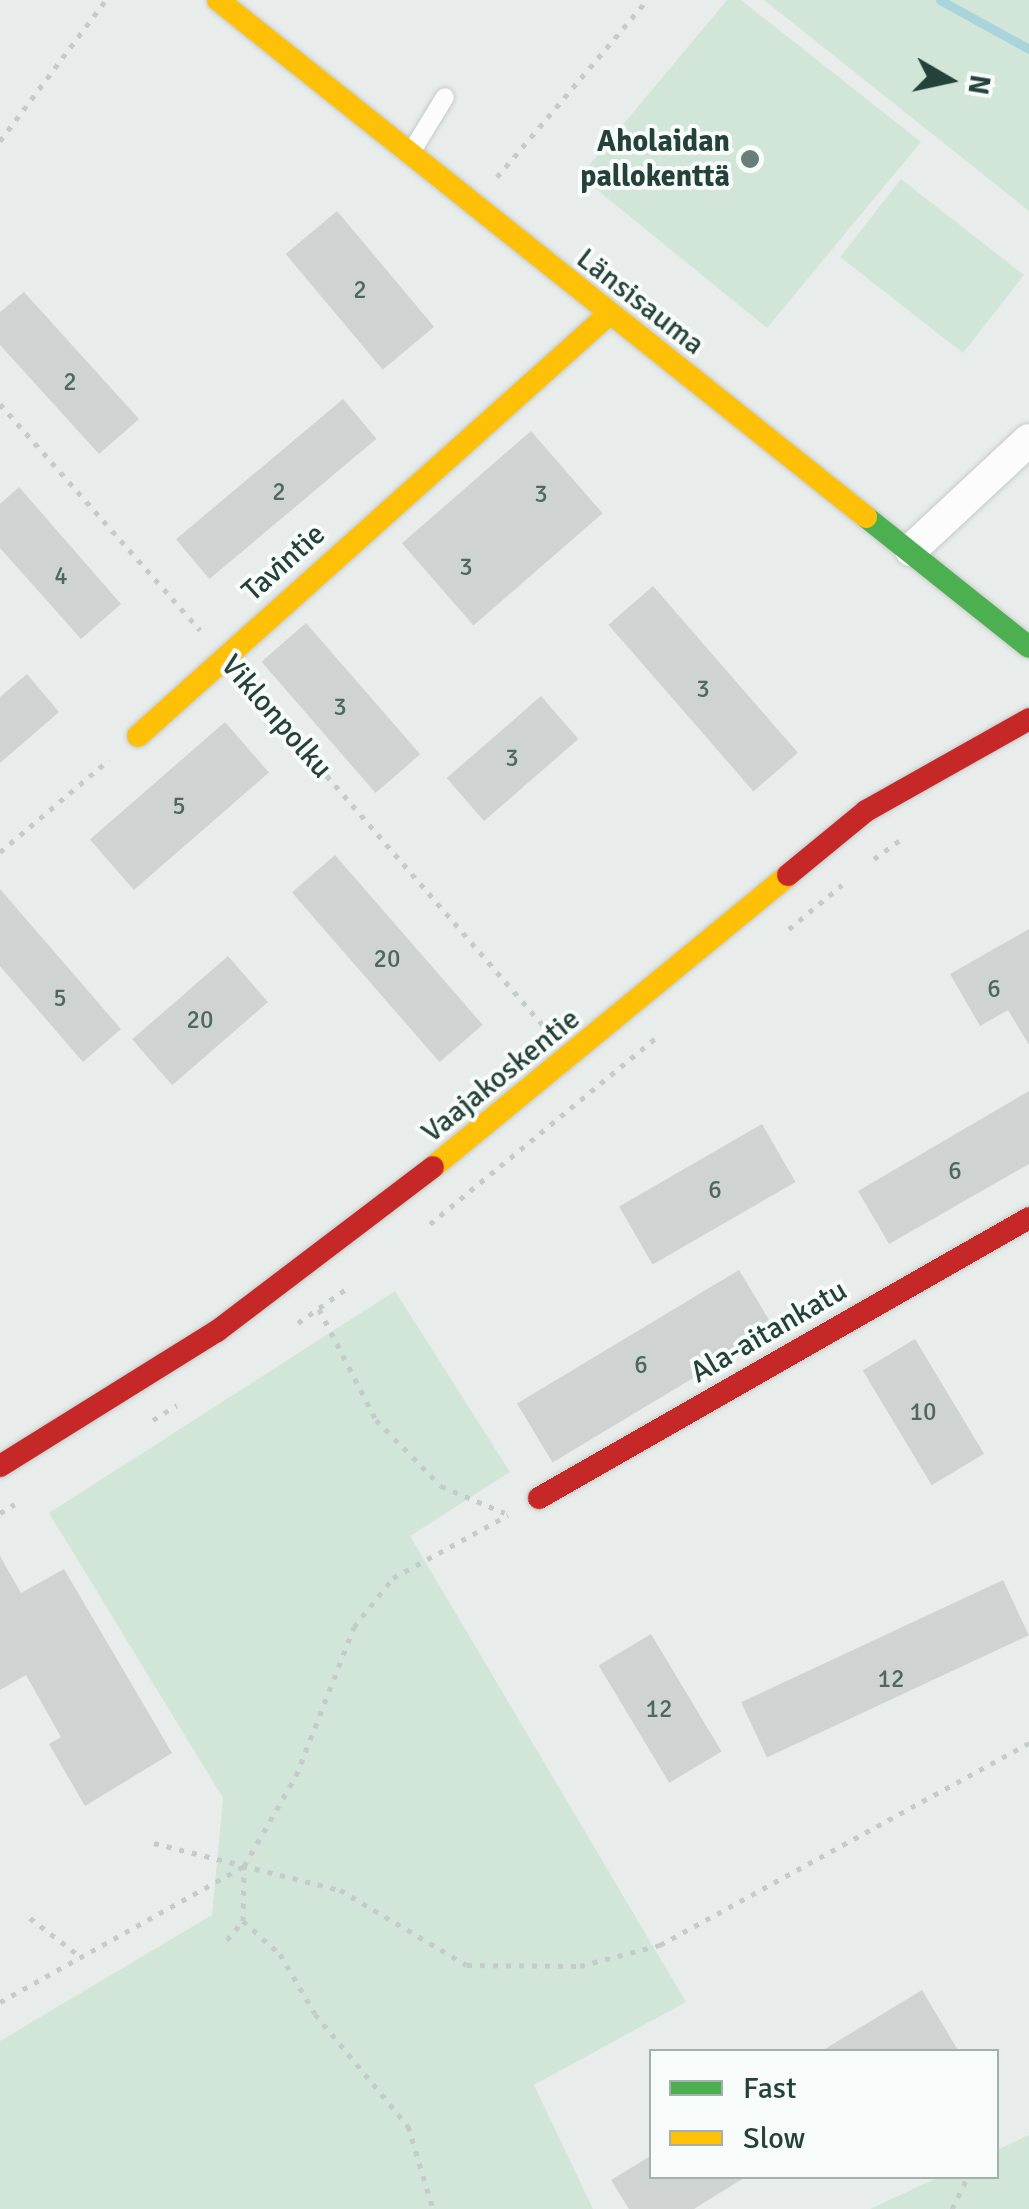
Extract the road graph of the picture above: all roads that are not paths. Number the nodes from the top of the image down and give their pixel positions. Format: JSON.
{"nodes":[{"id":1,"x":218,"y":0,"type":"edge"},
{"id":2,"x":444,"y":97,"type":"dead end"},
{"id":3,"x":410,"y":156,"type":"junction"},
{"id":4,"x":608,"y":316,"type":"junction"},
{"id":5,"x":1029,"y":440,"type":"edge"},
{"id":6,"x":911,"y":550,"type":"junction"},
{"id":7,"x":1029,"y":647,"type":"edge"},
{"id":8,"x":1029,"y":719,"type":"edge"},
{"id":9,"x":138,"y":736,"type":"road end"},
{"id":10,"x":1029,"y":1218,"type":"edge"},
{"id":11,"x":0,"y":1466,"type":"edge"},
{"id":12,"x":538,"y":1498,"type":"road end"}],
"edges":[{"from":1,"to":3,"type":"street","name":"Länsisauma"},
{"from":2,"to":3,"type":"lane"},
{"from":3,"to":4,"type":"street","name":"Länsisauma"},
{"from":4,"to":6,"type":"street","name":"Länsisauma"},
{"from":4,"to":9,"type":"street","name":"Tavintie"},
{"from":5,"to":6,"type":"street"},
{"from":6,"to":7,"type":"street","name":"Länsisauma"},
{"from":8,"to":11,"type":"street","name":"Vaajakoskentie"},
{"from":10,"to":12,"type":"street","name":"Ala-aitankatu"}]}
